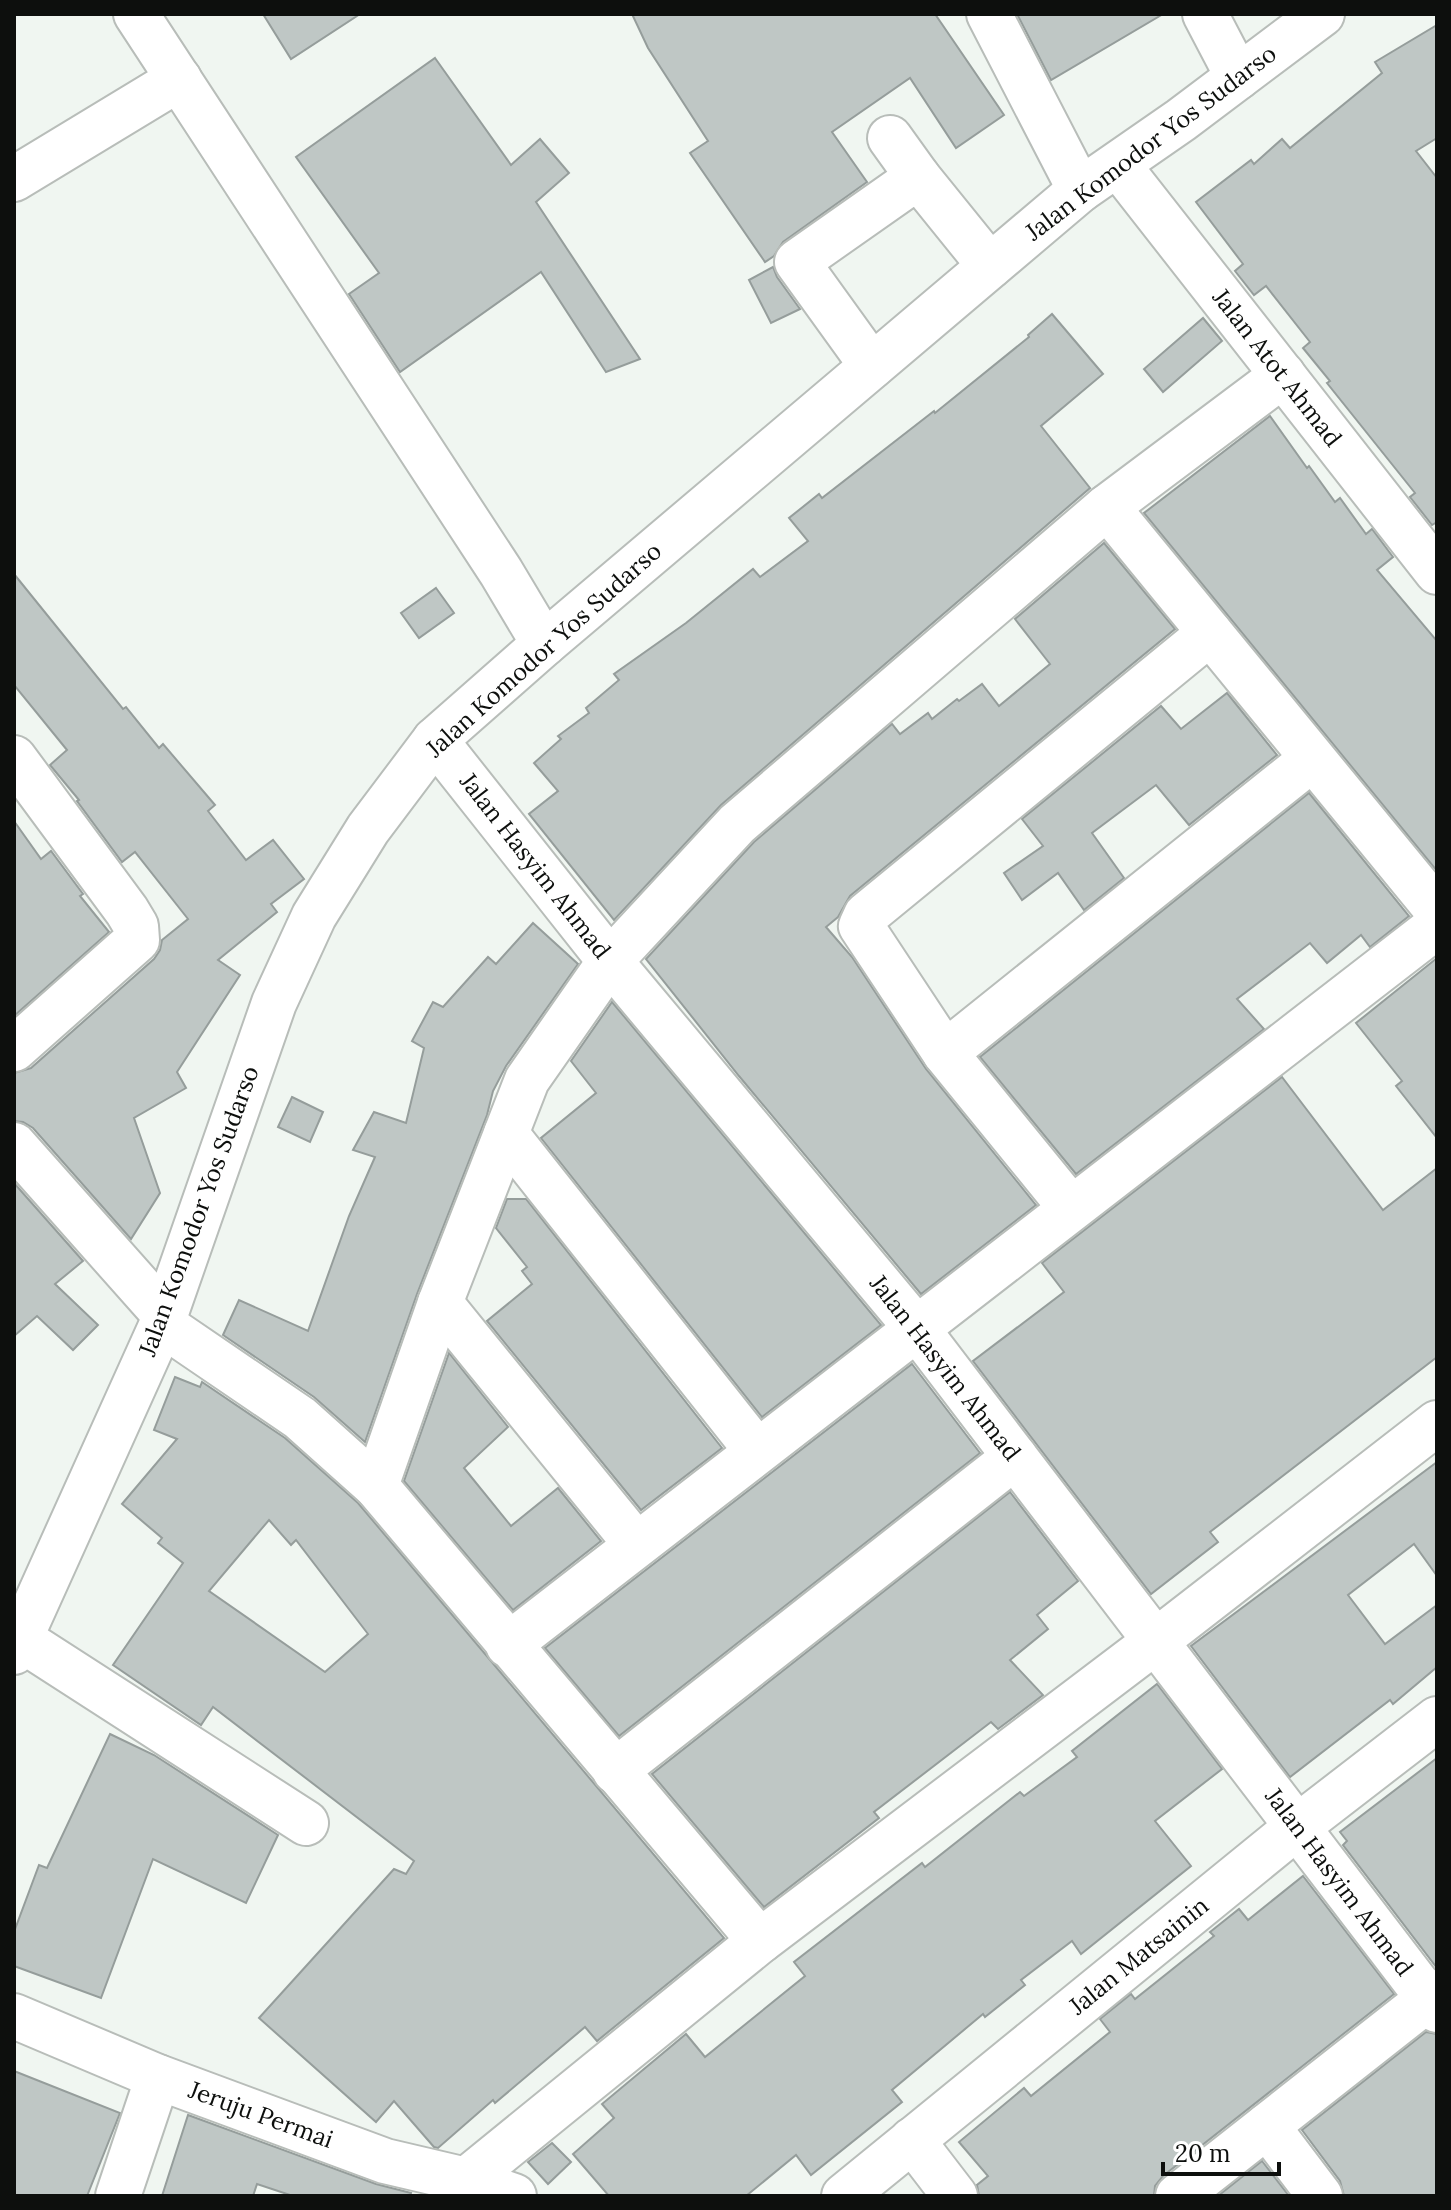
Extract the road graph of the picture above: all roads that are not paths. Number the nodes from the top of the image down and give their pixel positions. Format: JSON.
{"nodes":[{"id":1,"x":136,"y":14,"type":"edge"},
{"id":2,"x":989,"y":14,"type":"edge"},
{"id":3,"x":1205,"y":14,"type":"edge"},
{"id":4,"x":1322,"y":14,"type":"edge"},
{"id":5,"x":1238,"y":77,"type":"junction"},
{"id":6,"x":179,"y":79,"type":"junction"},
{"id":7,"x":890,"y":138,"type":"dead end"},
{"id":8,"x":1118,"y":165,"type":"junction"},
{"id":9,"x":918,"y":177,"type":"junction"},
{"id":10,"x":14,"y":179,"type":"edge"},
{"id":11,"x":1080,"y":190,"type":"junction"},
{"id":12,"x":990,"y":266,"type":"junction"},
{"id":13,"x":872,"y":366,"type":"junction"},
{"id":14,"x":1283,"y":375,"type":"junction"},
{"id":15,"x":1107,"y":507,"type":"junction"},
{"id":16,"x":1437,"y":572,"type":"edge"},
{"id":17,"x":1210,"y":633,"type":"junction"},
{"id":18,"x":544,"y":644,"type":"junction"},
{"id":19,"x":435,"y":740,"type":"junction"},
{"id":20,"x":14,"y":758,"type":"edge"},
{"id":21,"x":1312,"y":759,"type":"junction"},
{"id":22,"x":1437,"y":910,"type":"edge"},
{"id":23,"x":1437,"y":926,"type":"edge"},
{"id":24,"x":610,"y":961,"type":"junction"},
{"id":25,"x":14,"y":1049,"type":"edge"},
{"id":26,"x":945,"y":1053,"type":"junction"},
{"id":27,"x":506,"y":1134,"type":"junction"},
{"id":28,"x":14,"y":1145,"type":"edge"},
{"id":29,"x":1071,"y":1208,"type":"junction"},
{"id":30,"x":440,"y":1303,"type":"junction"},
{"id":31,"x":163,"y":1319,"type":"junction"},
{"id":32,"x":918,"y":1330,"type":"junction"},
{"id":33,"x":1437,"y":1423,"type":"edge"},
{"id":34,"x":757,"y":1451,"type":"junction"},
{"id":35,"x":1015,"y":1457,"type":"junction"},
{"id":36,"x":376,"y":1486,"type":"junction"},
{"id":37,"x":636,"y":1544,"type":"junction"},
{"id":38,"x":16,"y":1641,"type":"edge"},
{"id":39,"x":1156,"y":1641,"type":"junction"},
{"id":40,"x":508,"y":1645,"type":"junction"},
{"id":41,"x":1437,"y":1719,"type":"edge"},
{"id":42,"x":615,"y":1771,"type":"junction"},
{"id":43,"x":306,"y":1823,"type":"dead end"},
{"id":44,"x":1297,"y":1827,"type":"junction"},
{"id":45,"x":760,"y":1941,"type":"junction"},
{"id":46,"x":1434,"y":2000,"type":"edge"},
{"id":47,"x":14,"y":2016,"type":"edge"},
{"id":48,"x":158,"y":2077,"type":"junction"},
{"id":49,"x":1267,"y":2126,"type":"junction"},
{"id":50,"x":912,"y":2140,"type":"junction"},
{"id":51,"x":380,"y":2178,"type":"edge"},
{"id":52,"x":466,"y":2180,"type":"junction"},
{"id":53,"x":118,"y":2196,"type":"edge"},
{"id":54,"x":514,"y":2196,"type":"edge"},
{"id":55,"x":844,"y":2196,"type":"edge"},
{"id":56,"x":955,"y":2196,"type":"edge"},
{"id":57,"x":1178,"y":2196,"type":"edge"},
{"id":58,"x":1320,"y":2196,"type":"edge"}],
"edges":[{"from":1,"to":6,"type":"street"},
{"from":2,"to":11,"type":"street"},
{"from":3,"to":5,"type":"street"},
{"from":4,"to":5,"type":"street","name":"Jalan Komodor Yos Sudarso"},
{"from":5,"to":8,"type":"street","name":"Jalan Komodor Yos Sudarso"},
{"from":6,"to":10,"type":"street"},
{"from":6,"to":18,"type":"street"},
{"from":7,"to":9,"type":"street"},
{"from":8,"to":11,"type":"street","name":"Jalan Komodor Yos Sudarso"},
{"from":8,"to":14,"type":"street","name":"Jalan Atot Ahmad"},
{"from":9,"to":12,"type":"street"},
{"from":9,"to":13,"type":"street"},
{"from":11,"to":12,"type":"street","name":"Jalan Komodor Yos Sudarso"},
{"from":12,"to":13,"type":"street","name":"Jalan Komodor Yos Sudarso"},
{"from":13,"to":18,"type":"street","name":"Jalan Komodor Yos Sudarso"},
{"from":14,"to":15,"type":"street"},
{"from":14,"to":16,"type":"street","name":"Jalan Atot Ahmad"},
{"from":15,"to":17,"type":"street"},
{"from":15,"to":24,"type":"street"},
{"from":17,"to":21,"type":"street"},
{"from":17,"to":26,"type":"street"},
{"from":18,"to":19,"type":"street","name":"Jalan Komodor Yos Sudarso"},
{"from":19,"to":24,"type":"street","name":"Jalan Hasyim Ahmad"},
{"from":19,"to":31,"type":"street","name":"Jalan Komodor Yos Sudarso"},
{"from":20,"to":25,"type":"street"},
{"from":21,"to":22,"type":"street"},
{"from":21,"to":26,"type":"street"},
{"from":23,"to":29,"type":"street"},
{"from":24,"to":27,"type":"street"},
{"from":24,"to":32,"type":"street","name":"Jalan Hasyim Ahmad"},
{"from":26,"to":29,"type":"street"},
{"from":27,"to":30,"type":"street"},
{"from":27,"to":34,"type":"street"},
{"from":28,"to":31,"type":"street"},
{"from":29,"to":32,"type":"street"},
{"from":30,"to":36,"type":"street"},
{"from":30,"to":37,"type":"street"},
{"from":31,"to":36,"type":"street"},
{"from":31,"to":38,"type":"street","name":"Jalan Komodor Yos Sudarso"},
{"from":32,"to":34,"type":"street"},
{"from":32,"to":35,"type":"street","name":"Jalan Hasyim Ahmad"},
{"from":33,"to":39,"type":"street"},
{"from":34,"to":37,"type":"street"},
{"from":35,"to":39,"type":"street","name":"Jalan Hasyim Ahmad"},
{"from":35,"to":42,"type":"street"},
{"from":36,"to":40,"type":"street"},
{"from":37,"to":40,"type":"street"},
{"from":38,"to":43,"type":"street"},
{"from":39,"to":44,"type":"street","name":"Jalan Hasyim Ahmad"},
{"from":39,"to":45,"type":"street"},
{"from":40,"to":42,"type":"street"},
{"from":41,"to":44,"type":"street","name":"Jalan Matsainin"},
{"from":42,"to":45,"type":"street"},
{"from":44,"to":46,"type":"street","name":"Jalan Hasyim Ahmad"},
{"from":44,"to":50,"type":"street","name":"Jalan Matsainin"},
{"from":45,"to":52,"type":"street"},
{"from":46,"to":49,"type":"street"},
{"from":47,"to":48,"type":"street","name":"Jeruju Permai"},
{"from":48,"to":51,"type":"street","name":"Jeruju Permai"},
{"from":48,"to":53,"type":"street"},
{"from":49,"to":57,"type":"street"},
{"from":49,"to":58,"type":"street"},
{"from":50,"to":55,"type":"street","name":"Jalan Matsainin"},
{"from":50,"to":56,"type":"street"},
{"from":51,"to":52,"type":"street","name":"Jeruju Permai"},
{"from":52,"to":54,"type":"street","name":"Jeruju Permai"}]}
